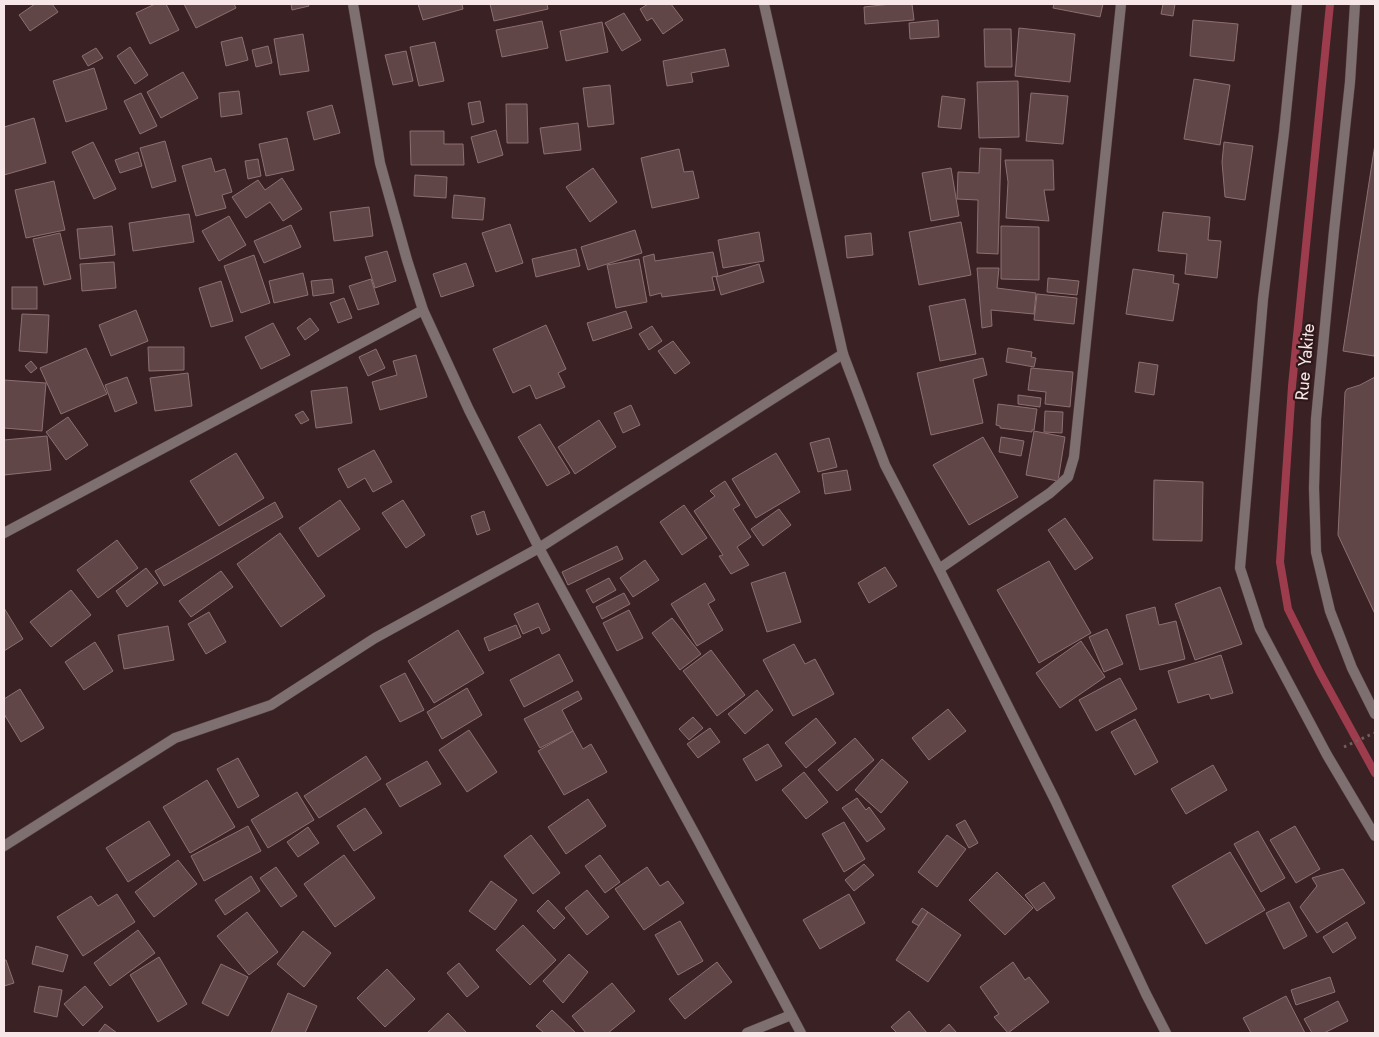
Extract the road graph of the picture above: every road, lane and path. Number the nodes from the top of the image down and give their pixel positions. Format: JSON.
{"nodes":[{"id":1,"x":353,"y":4,"type":"edge"},
{"id":2,"x":764,"y":4,"type":"edge"},
{"id":3,"x":1121,"y":4,"type":"edge"},
{"id":4,"x":1298,"y":4,"type":"edge"},
{"id":5,"x":1355,"y":4,"type":"edge"},
{"id":6,"x":423,"y":310,"type":"junction"},
{"id":7,"x":844,"y":354,"type":"junction"},
{"id":8,"x":4,"y":534,"type":"edge"},
{"id":9,"x":539,"y":548,"type":"junction"},
{"id":10,"x":939,"y":569,"type":"junction"},
{"id":11,"x":1375,"y":714,"type":"edge"},
{"id":12,"x":1375,"y":732,"type":"edge"},
{"id":13,"x":1327,"y":755,"type":"junction"},
{"id":14,"x":1375,"y":836,"type":"edge"},
{"id":15,"x":4,"y":846,"type":"edge"},
{"id":16,"x":791,"y":1015,"type":"junction"},
{"id":17,"x":747,"y":1033,"type":"edge"},
{"id":18,"x":801,"y":1033,"type":"edge"},
{"id":19,"x":1166,"y":1033,"type":"edge"}],
"edges":[{"from":1,"to":6,"type":"street"},
{"from":2,"to":7,"type":"street"},
{"from":3,"to":10,"type":"street"},
{"from":4,"to":13,"type":"street"},
{"from":5,"to":11,"type":"street","name":"Rue Yakite"},
{"from":6,"to":8,"type":"street"},
{"from":6,"to":9,"type":"street"},
{"from":7,"to":9,"type":"street"},
{"from":7,"to":10,"type":"street"},
{"from":9,"to":15,"type":"street"},
{"from":9,"to":16,"type":"street"},
{"from":10,"to":19,"type":"street"},
{"from":12,"to":13,"type":"path"},
{"from":13,"to":14,"type":"street"},
{"from":16,"to":17,"type":"street"},
{"from":16,"to":18,"type":"street"}]}
